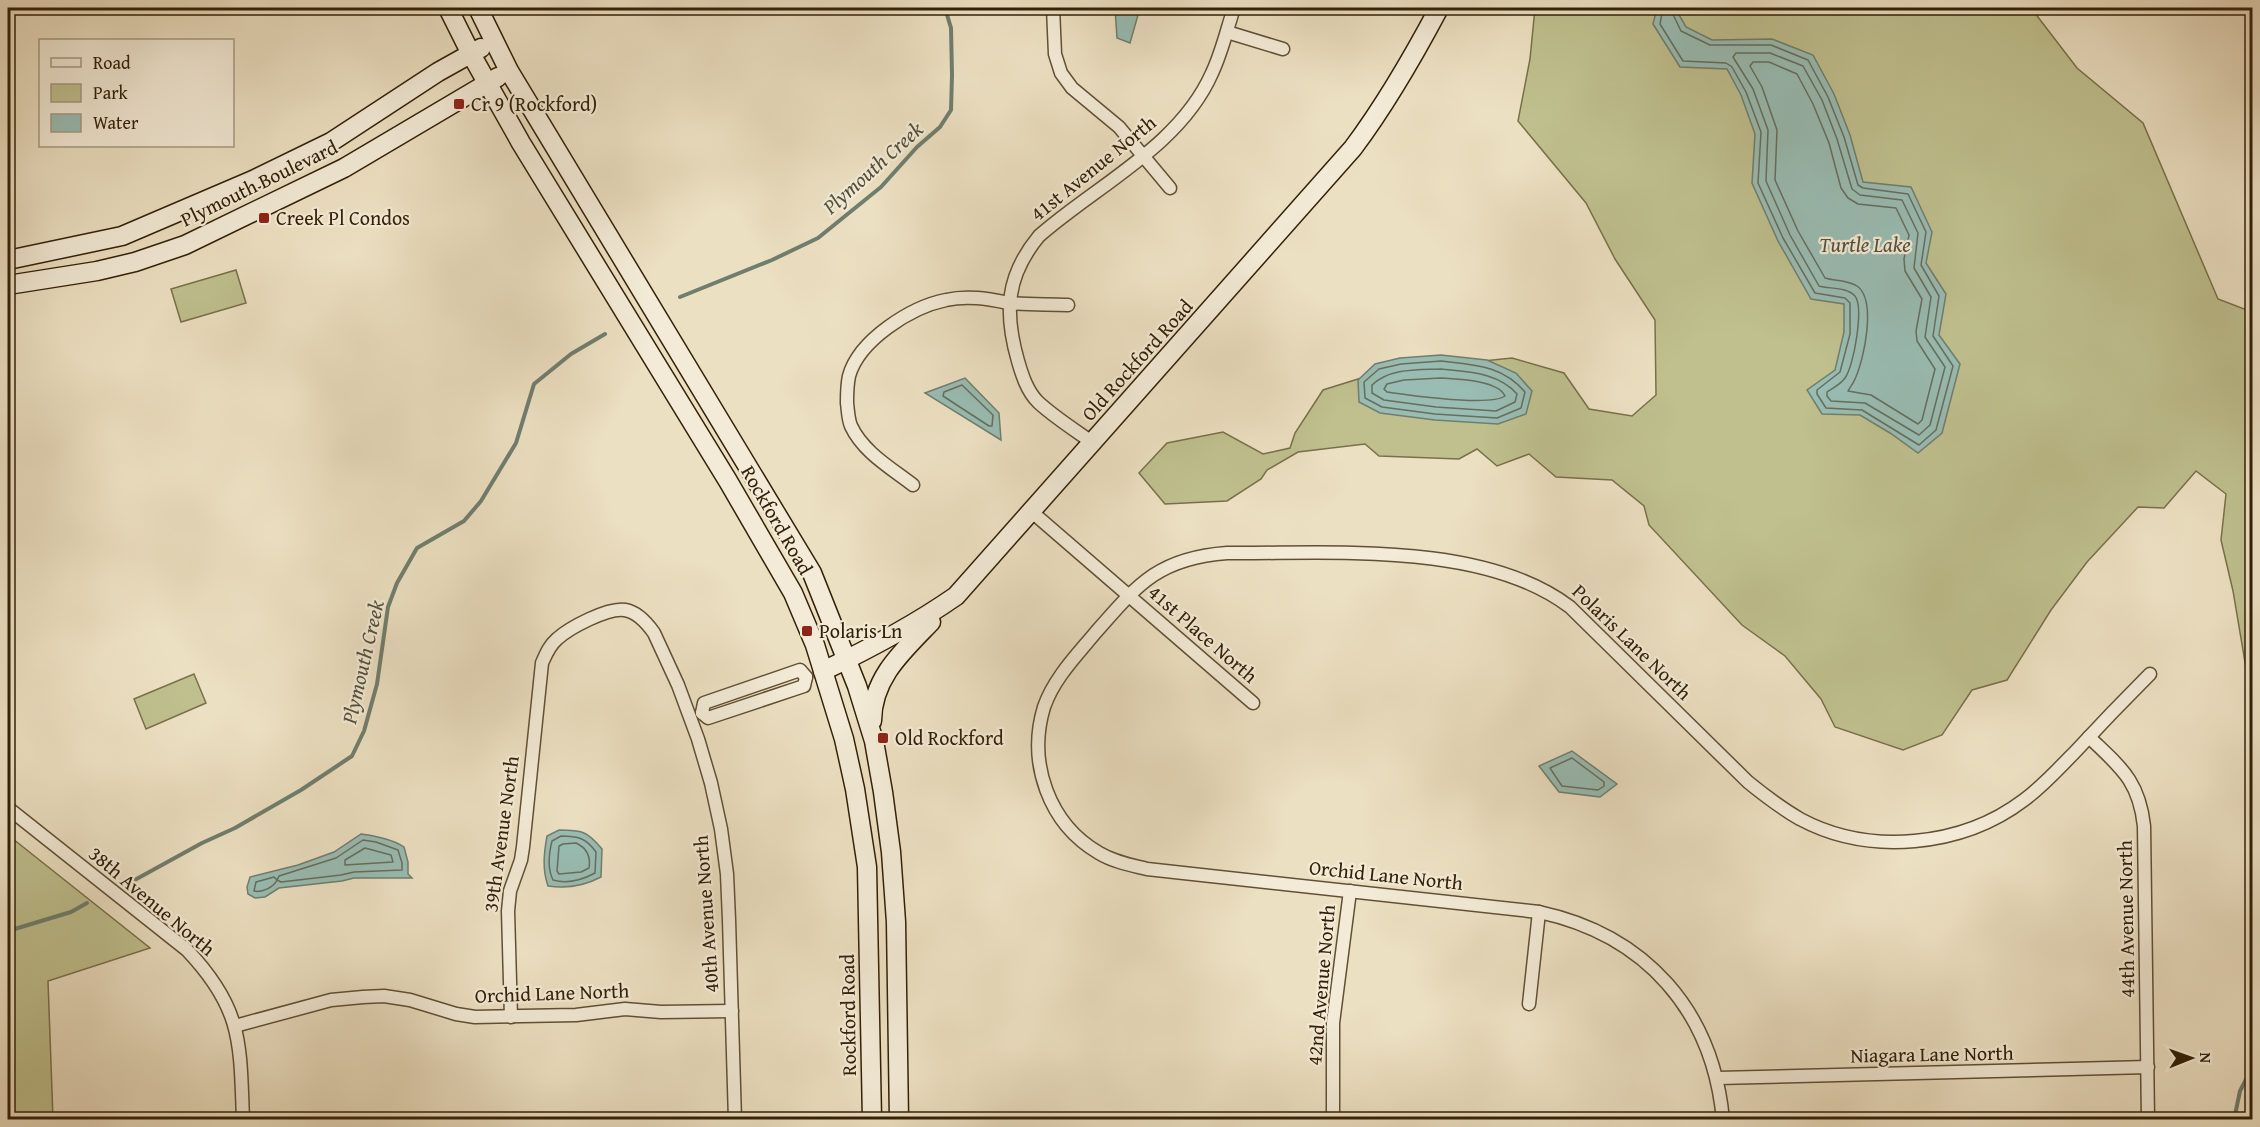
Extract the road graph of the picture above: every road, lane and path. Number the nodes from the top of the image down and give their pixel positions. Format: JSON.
{"nodes":[{"id":1,"x":448,"y":8,"type":"edge"},
{"id":2,"x":477,"y":8,"type":"edge"},
{"id":3,"x":1053,"y":8,"type":"edge"},
{"id":4,"x":1234,"y":8,"type":"edge"},
{"id":5,"x":1439,"y":8,"type":"edge"},
{"id":6,"x":1227,"y":32,"type":"junction"},
{"id":7,"x":492,"y":40,"type":"junction"},
{"id":8,"x":1283,"y":49,"type":"dead end"},
{"id":9,"x":471,"y":54,"type":"junction"},
{"id":10,"x":509,"y":71,"type":"junction"},
{"id":11,"x":487,"y":83,"type":"junction"},
{"id":12,"x":1142,"y":157,"type":"junction"},
{"id":13,"x":1170,"y":188,"type":"dead end"},
{"id":14,"x":8,"y":260,"type":"edge"},
{"id":15,"x":8,"y":285,"type":"edge"},
{"id":16,"x":1010,"y":303,"type":"junction"},
{"id":17,"x":1068,"y":305,"type":"dead end"},
{"id":18,"x":1093,"y":443,"type":"junction"},
{"id":19,"x":913,"y":485,"type":"dead end"},
{"id":20,"x":1032,"y":512,"type":"junction"},
{"id":21,"x":1129,"y":594,"type":"junction"},
{"id":22,"x":956,"y":596,"type":"junction"},
{"id":23,"x":569,"y":631,"type":"joint"},
{"id":24,"x":848,"y":659,"type":"junction"},
{"id":25,"x":814,"y":674,"type":"junction"},
{"id":26,"x":2150,"y":674,"type":"dead end"},
{"id":27,"x":1253,"y":703,"type":"dead end"},
{"id":28,"x":696,"y":715,"type":"junction"},
{"id":29,"x":2089,"y":737,"type":"junction"},
{"id":30,"x":874,"y":741,"type":"junction"},
{"id":31,"x":8,"y":808,"type":"edge"},
{"id":32,"x":1350,"y":891,"type":"junction"},
{"id":33,"x":1539,"y":912,"type":"junction"},
{"id":34,"x":1529,"y":1004,"type":"dead end"},
{"id":35,"x":732,"y":1011,"type":"junction"},
{"id":36,"x":511,"y":1017,"type":"junction"},
{"id":37,"x":235,"y":1026,"type":"junction"},
{"id":38,"x":2148,"y":1067,"type":"junction"},
{"id":39,"x":1718,"y":1078,"type":"junction"},
{"id":40,"x":243,"y":1119,"type":"edge"},
{"id":41,"x":735,"y":1119,"type":"edge"},
{"id":42,"x":872,"y":1119,"type":"edge"},
{"id":43,"x":899,"y":1119,"type":"edge"},
{"id":44,"x":1333,"y":1119,"type":"edge"},
{"id":45,"x":1723,"y":1119,"type":"edge"},
{"id":46,"x":2148,"y":1119,"type":"edge"}],
"edges":[{"from":1,"to":9,"type":"main road","name":"Rockford Road"},
{"from":2,"to":7,"type":"main road","name":"Rockford Road"},
{"from":3,"to":12,"type":"street"},
{"from":4,"to":6,"type":"street","name":"41st Avenue North"},
{"from":5,"to":18,"type":"main road","name":"Old Rockford Road"},
{"from":6,"to":8,"type":"street"},
{"from":6,"to":12,"type":"street","name":"41st Avenue North"},
{"from":7,"to":9,"type":"main road","name":"Plymouth Boulevard"},
{"from":7,"to":10,"type":"main road","name":"Rockford Road"},
{"from":9,"to":11,"type":"main road","name":"Rockford Road"},
{"from":9,"to":14,"type":"main road","name":"Plymouth Boulevard"},
{"from":10,"to":11,"type":"main road","name":"Plymouth Boulevard"},
{"from":10,"to":24,"type":"main road","name":"Rockford Road"},
{"from":11,"to":15,"type":"main road","name":"Plymouth Boulevard"},
{"from":11,"to":25,"type":"main road","name":"Rockford Road"},
{"from":12,"to":13,"type":"street"},
{"from":12,"to":16,"type":"street","name":"41st Avenue North"},
{"from":16,"to":17,"type":"street"},
{"from":16,"to":18,"type":"street","name":"41st Avenue North"},
{"from":16,"to":19,"type":"street"},
{"from":18,"to":20,"type":"main road","name":"Old Rockford Road"},
{"from":20,"to":21,"type":"street"},
{"from":20,"to":22,"type":"main road","name":"Old Rockford Road"},
{"from":21,"to":27,"type":"street","name":"41st Place North"},
{"from":21,"to":29,"type":"street","name":"Polaris Lane North"},
{"from":21,"to":32,"type":"street","name":"Orchid Lane North"},
{"from":22,"to":24,"type":"main road","name":"Old Rockford Road"},
{"from":22,"to":30,"type":"main road"},
{"from":23,"to":28,"type":"street","name":"40th Avenue North"},
{"from":23,"to":36,"type":"street","name":"39th Avenue North"},
{"from":24,"to":25,"type":"main road","name":"Old Rockford Road"},
{"from":24,"to":30,"type":"main road","name":"Rockford Road"},
{"from":25,"to":28,"type":"street","name":"Old Rockford Road"},
{"from":25,"to":42,"type":"main road","name":"Rockford Road"},
{"from":26,"to":29,"type":"street","name":"Polaris Lane North"},
{"from":28,"to":35,"type":"street","name":"40th Avenue North"},
{"from":29,"to":38,"type":"street","name":"44th Avenue North"},
{"from":30,"to":43,"type":"main road","name":"Rockford Road"},
{"from":31,"to":37,"type":"street","name":"38th Avenue North"},
{"from":32,"to":33,"type":"street","name":"Orchid Lane North"},
{"from":32,"to":44,"type":"street","name":"42nd Avenue North"},
{"from":33,"to":34,"type":"street"},
{"from":33,"to":39,"type":"street","name":"Orchid Lane North"},
{"from":35,"to":36,"type":"street","name":"Orchid Lane North"},
{"from":35,"to":41,"type":"street","name":"40th Avenue North"},
{"from":36,"to":37,"type":"street","name":"Orchid Lane North"},
{"from":37,"to":40,"type":"street","name":"38th Avenue North"},
{"from":38,"to":39,"type":"street","name":"Niagara Lane North"},
{"from":38,"to":46,"type":"street","name":"44th Avenue North"},
{"from":39,"to":45,"type":"street","name":"Orchid Lane North"}]}
